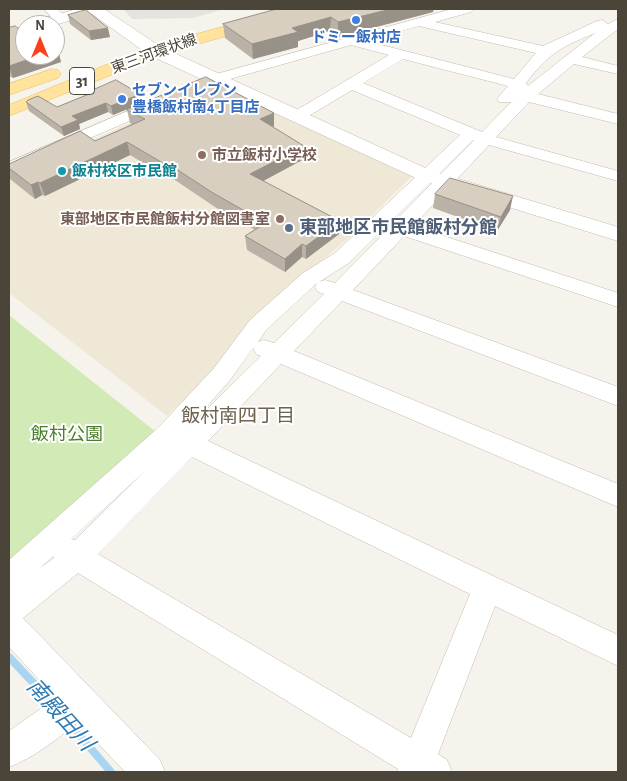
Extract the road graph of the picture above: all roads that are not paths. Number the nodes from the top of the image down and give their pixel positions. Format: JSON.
{"nodes":[{"id":1,"x":94,"y":9,"type":"edge"},
{"id":2,"x":251,"y":9,"type":"edge"},
{"id":3,"x":304,"y":9,"type":"edge"},
{"id":4,"x":466,"y":9,"type":"edge"},
{"id":5,"x":618,"y":13,"type":"edge"},
{"id":6,"x":55,"y":14,"type":"edge"},
{"id":7,"x":419,"y":22,"type":"junction"},
{"id":8,"x":614,"y":30,"type":"edge"},
{"id":9,"x":350,"y":41,"type":"junction"},
{"id":10,"x":148,"y":47,"type":"junction"},
{"id":11,"x":546,"y":51,"type":"junction"},
{"id":12,"x":401,"y":54,"type":"junction"},
{"id":13,"x":574,"y":57,"type":"junction"},
{"id":14,"x":618,"y":64,"type":"edge"},
{"id":15,"x":618,"y":70,"type":"edge"},
{"id":16,"x":214,"y":79,"type":"junction"},
{"id":17,"x":352,"y":84,"type":"junction"},
{"id":18,"x":9,"y":90,"type":"edge"},
{"id":19,"x":523,"y":90,"type":"junction"},
{"id":20,"x":9,"y":111,"type":"edge"},
{"id":21,"x":296,"y":117,"type":"junction"},
{"id":22,"x":618,"y":119,"type":"edge"},
{"id":23,"x":478,"y":136,"type":"junction"},
{"id":24,"x":9,"y":168,"type":"edge"},
{"id":25,"x":618,"y":176,"type":"edge"},
{"id":26,"x":435,"y":178,"type":"junction"},
{"id":27,"x":379,"y":221,"type":"junction"},
{"id":28,"x":400,"y":228,"type":"junction"},
{"id":29,"x":618,"y":234,"type":"edge"},
{"id":30,"x":307,"y":280,"type":"junction"},
{"id":31,"x":338,"y":292,"type":"junction"},
{"id":32,"x":618,"y":300,"type":"edge"},
{"id":33,"x":246,"y":341,"type":"junction"},
{"id":34,"x":277,"y":354,"type":"junction"},
{"id":35,"x":618,"y":397,"type":"edge"},
{"id":36,"x":178,"y":438,"type":"junction"},
{"id":37,"x":618,"y":496,"type":"edge"},
{"id":38,"x":52,"y":541,"type":"junction"},
{"id":39,"x":77,"y":557,"type":"junction"},
{"id":40,"x":9,"y":578,"type":"edge"},
{"id":41,"x":487,"y":588,"type":"junction"},
{"id":42,"x":9,"y":610,"type":"edge"},
{"id":43,"x":9,"y":625,"type":"edge"},
{"id":44,"x":618,"y":651,"type":"edge"},
{"id":45,"x":67,"y":710,"type":"junction"},
{"id":46,"x":9,"y":750,"type":"edge"},
{"id":47,"x":422,"y":769,"type":"edge"},
{"id":48,"x":148,"y":772,"type":"edge"}],
"edges":[{"from":1,"to":6,"type":"street"},
{"from":1,"to":10,"type":"street"},
{"from":2,"to":10,"type":"main road","name":"東三河環状線","number":"31"},
{"from":3,"to":10,"type":"main road","name":"東三河環状線","number":"31"},
{"from":4,"to":7,"type":"street"},
{"from":5,"to":11,"type":"street"},
{"from":7,"to":9,"type":"street"},
{"from":7,"to":11,"type":"street"},
{"from":8,"to":13,"type":"street"},
{"from":9,"to":12,"type":"street"},
{"from":9,"to":16,"type":"street"},
{"from":10,"to":16,"type":"street"},
{"from":10,"to":18,"type":"main road","name":"東三河環状線","number":"31"},
{"from":10,"to":20,"type":"main road","name":"東三河環状線","number":"31"},
{"from":11,"to":19,"type":"street"},
{"from":12,"to":17,"type":"street"},
{"from":12,"to":19,"type":"street"},
{"from":13,"to":14,"type":"street"},
{"from":13,"to":15,"type":"street"},
{"from":13,"to":19,"type":"street"},
{"from":16,"to":21,"type":"street"},
{"from":16,"to":24,"type":"street"},
{"from":17,"to":21,"type":"street"},
{"from":17,"to":23,"type":"street"},
{"from":19,"to":22,"type":"street"},
{"from":19,"to":23,"type":"street"},
{"from":21,"to":26,"type":"street"},
{"from":23,"to":25,"type":"street"},
{"from":23,"to":26,"type":"street"},
{"from":26,"to":27,"type":"street"},
{"from":26,"to":28,"type":"street"},
{"from":26,"to":29,"type":"street"},
{"from":27,"to":28,"type":"street"},
{"from":27,"to":30,"type":"street"},
{"from":28,"to":31,"type":"street"},
{"from":28,"to":32,"type":"street"},
{"from":30,"to":31,"type":"street"},
{"from":30,"to":33,"type":"street"},
{"from":31,"to":34,"type":"street"},
{"from":31,"to":35,"type":"street"},
{"from":33,"to":34,"type":"street"},
{"from":33,"to":36,"type":"street"},
{"from":34,"to":36,"type":"street"},
{"from":34,"to":37,"type":"street"},
{"from":36,"to":38,"type":"street"},
{"from":36,"to":39,"type":"street"},
{"from":36,"to":41,"type":"street"},
{"from":38,"to":39,"type":"street"},
{"from":38,"to":40,"type":"street"},
{"from":39,"to":42,"type":"street"},
{"from":39,"to":47,"type":"street"},
{"from":41,"to":44,"type":"street"},
{"from":41,"to":47,"type":"street"},
{"from":43,"to":45,"type":"street"},
{"from":45,"to":46,"type":"street"},
{"from":45,"to":48,"type":"street"}]}
